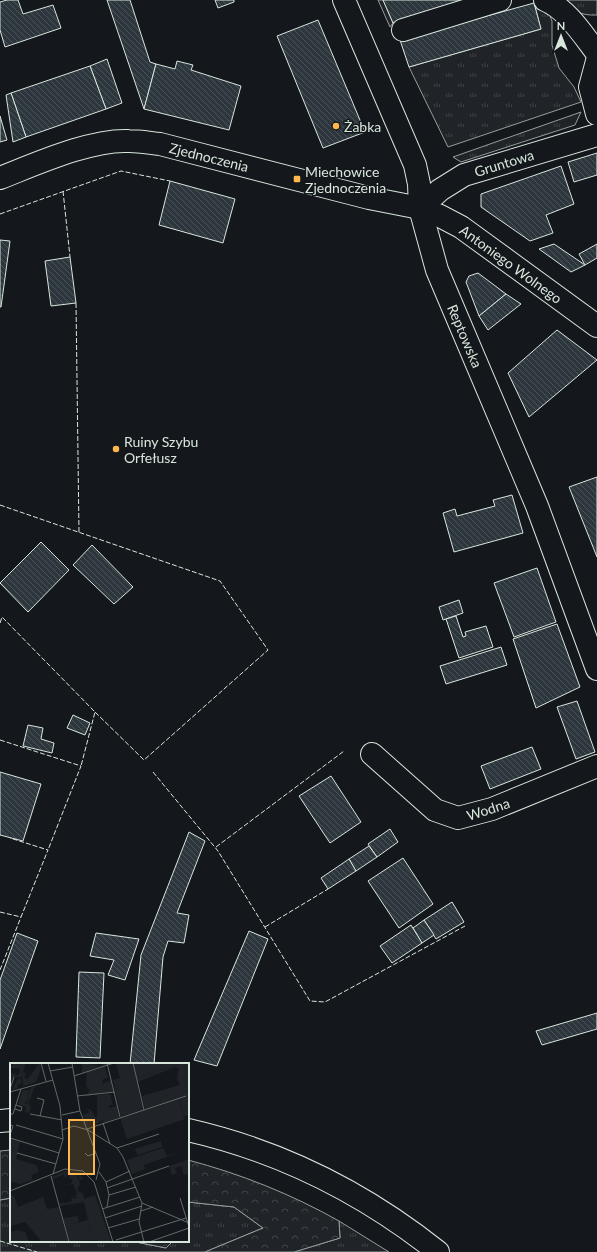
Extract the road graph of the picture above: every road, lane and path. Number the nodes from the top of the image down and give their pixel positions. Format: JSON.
{"nodes":[{"id":1,"x":344,"y":0,"type":"edge"},
{"id":2,"x":500,"y":0,"type":"edge"},
{"id":3,"x":545,"y":0,"type":"edge"},
{"id":4,"x":402,"y":30,"type":"dead end"},
{"id":5,"x":597,"y":53,"type":"edge"},
{"id":6,"x":597,"y":61,"type":"edge"},
{"id":7,"x":597,"y":114,"type":"edge"},
{"id":8,"x":597,"y":135,"type":"edge"},
{"id":9,"x":0,"y":178,"type":"edge"},
{"id":10,"x":420,"y":208,"type":"junction"},
{"id":11,"x":597,"y":326,"type":"edge"},
{"id":12,"x":597,"y":669,"type":"edge"},
{"id":13,"x":372,"y":754,"type":"dead end"},
{"id":14,"x":597,"y":766,"type":"edge"},
{"id":15,"x":10,"y":1120,"type":"edge"},
{"id":16,"x":0,"y":1121,"type":"edge"},
{"id":17,"x":189,"y":1130,"type":"edge"},
{"id":18,"x":438,"y":1252,"type":"edge"}],
"edges":[{"from":1,"to":10,"type":"street","name":"Reptowska"},
{"from":2,"to":4,"type":"street"},
{"from":3,"to":5,"type":"street"},
{"from":6,"to":7,"type":"street"},
{"from":8,"to":10,"type":"street","name":"Gruntowa"},
{"from":9,"to":10,"type":"street","name":"Zjednoczenia"},
{"from":10,"to":11,"type":"street","name":"Antoniego Wolnego"},
{"from":10,"to":12,"type":"street","name":"Reptowska"},
{"from":13,"to":14,"type":"street","name":"Wodna"},
{"from":15,"to":16,"type":"street"},
{"from":17,"to":18,"type":"street"}]}
